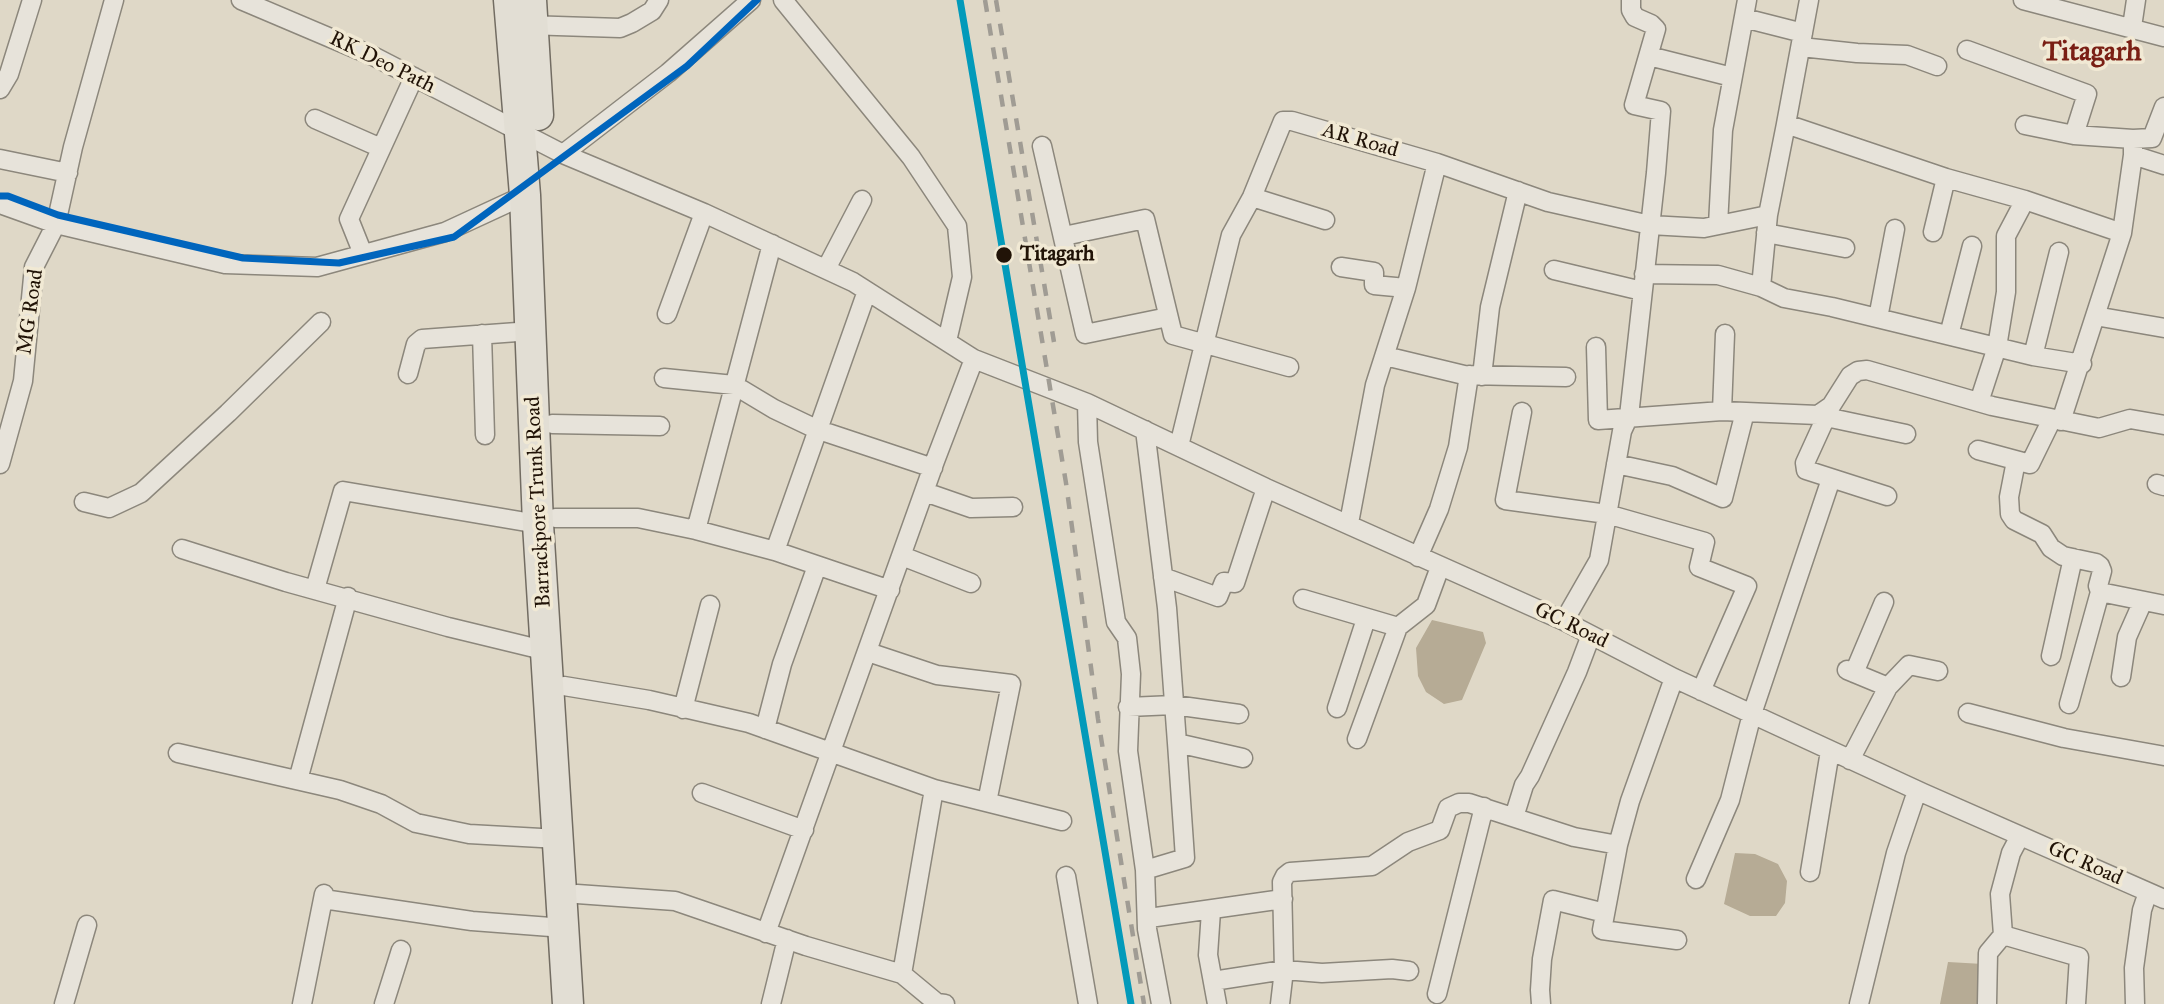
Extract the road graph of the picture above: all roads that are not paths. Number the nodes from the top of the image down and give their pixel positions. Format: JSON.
{"nodes":[{"id":1,"x":32,"y":0,"type":"edge"},
{"id":2,"x":114,"y":0,"type":"edge"},
{"id":3,"x":241,"y":0,"type":"edge"},
{"id":4,"x":659,"y":0,"type":"edge"},
{"id":5,"x":751,"y":0,"type":"edge"},
{"id":6,"x":783,"y":0,"type":"edge"},
{"id":7,"x":1631,"y":0,"type":"edge"},
{"id":8,"x":1809,"y":0,"type":"edge"},
{"id":9,"x":2136,"y":0,"type":"edge"},
{"id":10,"x":2034,"y":2,"type":"edge"},
{"id":11,"x":732,"y":7,"type":"edge"},
{"id":12,"x":1745,"y":9,"type":"edge"},
{"id":13,"x":520,"y":12,"type":"edge"},
{"id":14,"x":2132,"y":27,"type":"junction"},
{"id":15,"x":2164,"y":37,"type":"edge"},
{"id":16,"x":1802,"y":40,"type":"junction"},
{"id":17,"x":1967,"y":50,"type":"dead end"},
{"id":18,"x":1650,"y":56,"type":"junction"},
{"id":19,"x":1937,"y":66,"type":"dead end"},
{"id":20,"x":414,"y":77,"type":"junction"},
{"id":21,"x":1732,"y":77,"type":"junction"},
{"id":22,"x":0,"y":89,"type":"edge"},
{"id":23,"x":2164,"y":107,"type":"edge"},
{"id":24,"x":315,"y":119,"type":"dead end"},
{"id":25,"x":1786,"y":124,"type":"junction"},
{"id":26,"x":2025,"y":125,"type":"dead end"},
{"id":27,"x":2074,"y":135,"type":"junction"},
{"id":28,"x":541,"y":143,"type":"junction"},
{"id":29,"x":1042,"y":146,"type":"dead end"},
{"id":30,"x":2133,"y":147,"type":"junction"},
{"id":31,"x":381,"y":148,"type":"junction"},
{"id":32,"x":0,"y":159,"type":"edge"},
{"id":33,"x":1437,"y":163,"type":"junction"},
{"id":34,"x":2164,"y":165,"type":"edge"},
{"id":35,"x":68,"y":173,"type":"junction"},
{"id":36,"x":1946,"y":178,"type":"junction"},
{"id":37,"x":1518,"y":191,"type":"junction"},
{"id":38,"x":525,"y":195,"type":"junction"},
{"id":39,"x":1252,"y":197,"type":"junction"},
{"id":40,"x":862,"y":200,"type":"dead end"},
{"id":41,"x":2025,"y":200,"type":"junction"},
{"id":42,"x":0,"y":204,"type":"edge"},
{"id":43,"x":704,"y":213,"type":"junction"},
{"id":44,"x":1768,"y":215,"type":"junction"},
{"id":45,"x":1325,"y":220,"type":"dead end"},
{"id":46,"x":56,"y":224,"type":"junction"},
{"id":47,"x":1650,"y":225,"type":"junction"},
{"id":48,"x":1718,"y":225,"type":"junction"},
{"id":49,"x":1895,"y":229,"type":"dead end"},
{"id":50,"x":1933,"y":232,"type":"dead end"},
{"id":51,"x":1766,"y":233,"type":"junction"},
{"id":52,"x":2123,"y":233,"type":"junction"},
{"id":53,"x":1064,"y":236,"type":"junction"},
{"id":54,"x":772,"y":244,"type":"junction"},
{"id":55,"x":1972,"y":246,"type":"dead end"},
{"id":56,"x":1845,"y":248,"type":"dead end"},
{"id":57,"x":2059,"y":252,"type":"dead end"},
{"id":58,"x":363,"y":254,"type":"junction"},
{"id":59,"x":1341,"y":267,"type":"dead end"},
{"id":60,"x":825,"y":269,"type":"junction"},
{"id":61,"x":1553,"y":270,"type":"dead end"},
{"id":62,"x":1643,"y":283,"type":"junction"},
{"id":63,"x":1761,"y":287,"type":"junction"},
{"id":64,"x":1406,"y":288,"type":"junction"},
{"id":65,"x":867,"y":291,"type":"junction"},
{"id":66,"x":667,"y":314,"type":"dead end"},
{"id":67,"x":2095,"y":316,"type":"junction"},
{"id":68,"x":1168,"y":317,"type":"junction"},
{"id":69,"x":1878,"y":318,"type":"junction"},
{"id":70,"x":321,"y":322,"type":"dead end"},
{"id":71,"x":2164,"y":328,"type":"edge"},
{"id":72,"x":531,"y":331,"type":"junction"},
{"id":73,"x":482,"y":334,"type":"junction"},
{"id":74,"x":1725,"y":334,"type":"dead end"},
{"id":75,"x":1950,"y":335,"type":"junction"},
{"id":76,"x":947,"y":341,"type":"junction"},
{"id":77,"x":1205,"y":345,"type":"junction"},
{"id":78,"x":1596,"y":347,"type":"dead end"},
{"id":79,"x":1997,"y":347,"type":"junction"},
{"id":80,"x":1385,"y":356,"type":"junction"},
{"id":81,"x":2033,"y":356,"type":"junction"},
{"id":82,"x":974,"y":359,"type":"junction"},
{"id":83,"x":2082,"y":364,"type":"junction"},
{"id":84,"x":1289,"y":367,"type":"dead end"},
{"id":85,"x":408,"y":374,"type":"dead end"},
{"id":86,"x":1475,"y":375,"type":"junction"},
{"id":87,"x":1566,"y":377,"type":"dead end"},
{"id":88,"x":664,"y":378,"type":"dead end"},
{"id":89,"x":734,"y":385,"type":"junction"},
{"id":90,"x":1979,"y":402,"type":"junction"},
{"id":91,"x":1087,"y":403,"type":"junction"},
{"id":92,"x":1722,"y":411,"type":"junction"},
{"id":93,"x":1522,"y":412,"type":"dead end"},
{"id":94,"x":1745,"y":412,"type":"junction"},
{"id":95,"x":1829,"y":412,"type":"junction"},
{"id":96,"x":1629,"y":416,"type":"junction"},
{"id":97,"x":2057,"y":420,"type":"junction"},
{"id":98,"x":2164,"y":423,"type":"edge"},
{"id":99,"x":552,"y":424,"type":"junction"},
{"id":100,"x":660,"y":426,"type":"dead end"},
{"id":101,"x":817,"y":429,"type":"junction"},
{"id":102,"x":1144,"y":430,"type":"junction"},
{"id":103,"x":1906,"y":434,"type":"dead end"},
{"id":104,"x":485,"y":435,"type":"dead end"},
{"id":105,"x":1179,"y":446,"type":"junction"},
{"id":106,"x":1978,"y":450,"type":"dead end"},
{"id":107,"x":2016,"y":461,"type":"junction"},
{"id":108,"x":0,"y":464,"type":"edge"},
{"id":109,"x":1616,"y":464,"type":"junction"},
{"id":110,"x":933,"y":468,"type":"junction"},
{"id":111,"x":1831,"y":479,"type":"junction"},
{"id":112,"x":1266,"y":488,"type":"junction"},
{"id":113,"x":925,"y":492,"type":"junction"},
{"id":114,"x":1887,"y":496,"type":"dead end"},
{"id":115,"x":84,"y":502,"type":"dead end"},
{"id":116,"x":1013,"y":507,"type":"dead end"},
{"id":117,"x":1607,"y":514,"type":"junction"},
{"id":118,"x":547,"y":521,"type":"junction"},
{"id":119,"x":1349,"y":523,"type":"junction"},
{"id":120,"x":696,"y":530,"type":"junction"},
{"id":121,"x":182,"y":549,"type":"dead end"},
{"id":122,"x":775,"y":551,"type":"junction"},
{"id":123,"x":902,"y":556,"type":"junction"},
{"id":124,"x":1418,"y":557,"type":"junction"},
{"id":125,"x":2073,"y":558,"type":"junction"},
{"id":126,"x":817,"y":566,"type":"junction"},
{"id":127,"x":1440,"y":566,"type":"junction"},
{"id":128,"x":1163,"y":577,"type":"junction"},
{"id":129,"x":971,"y":583,"type":"dead end"},
{"id":130,"x":315,"y":589,"type":"junction"},
{"id":131,"x":890,"y":590,"type":"junction"},
{"id":132,"x":2100,"y":592,"type":"junction"},
{"id":133,"x":348,"y":597,"type":"junction"},
{"id":134,"x":1303,"y":599,"type":"dead end"},
{"id":135,"x":2143,"y":601,"type":"junction"},
{"id":136,"x":1884,"y":602,"type":"dead end"},
{"id":137,"x":710,"y":604,"type":"dead end"},
{"id":138,"x":2164,"y":605,"type":"edge"},
{"id":139,"x":1366,"y":619,"type":"junction"},
{"id":140,"x":1564,"y":621,"type":"junction"},
{"id":141,"x":1398,"y":627,"type":"junction"},
{"id":142,"x":1591,"y":635,"type":"junction"},
{"id":143,"x":547,"y":651,"type":"junction"},
{"id":144,"x":868,"y":652,"type":"junction"},
{"id":145,"x":2051,"y":656,"type":"dead end"},
{"id":146,"x":1938,"y":671,"type":"dead end"},
{"id":147,"x":2121,"y":677,"type":"dead end"},
{"id":148,"x":1674,"y":678,"type":"junction"},
{"id":149,"x":564,"y":686,"type":"junction"},
{"id":150,"x":1888,"y":687,"type":"junction"},
{"id":151,"x":1701,"y":691,"type":"junction"},
{"id":152,"x":2069,"y":704,"type":"dead end"},
{"id":153,"x":1174,"y":705,"type":"junction"},
{"id":154,"x":1128,"y":707,"type":"junction"},
{"id":155,"x":1337,"y":708,"type":"dead end"},
{"id":156,"x":683,"y":709,"type":"junction"},
{"id":157,"x":1968,"y":713,"type":"dead end"},
{"id":158,"x":1239,"y":714,"type":"dead end"},
{"id":159,"x":1752,"y":714,"type":"junction"},
{"id":160,"x":765,"y":729,"type":"junction"},
{"id":161,"x":1357,"y":739,"type":"dead end"},
{"id":162,"x":1177,"y":743,"type":"junction"},
{"id":163,"x":831,"y":751,"type":"junction"},
{"id":164,"x":1830,"y":751,"type":"junction"},
{"id":165,"x":178,"y":753,"type":"dead end"},
{"id":166,"x":2164,"y":756,"type":"edge"},
{"id":167,"x":1243,"y":758,"type":"dead end"},
{"id":168,"x":1850,"y":760,"type":"junction"},
{"id":169,"x":299,"y":780,"type":"junction"},
{"id":170,"x":934,"y":789,"type":"junction"},
{"id":171,"x":1917,"y":791,"type":"junction"},
{"id":172,"x":702,"y":793,"type":"dead end"},
{"id":173,"x":987,"y":802,"type":"junction"},
{"id":174,"x":1484,"y":807,"type":"junction"},
{"id":175,"x":1514,"y":817,"type":"junction"},
{"id":176,"x":1062,"y":821,"type":"dead end"},
{"id":177,"x":804,"y":830,"type":"junction"},
{"id":178,"x":2020,"y":836,"type":"junction"},
{"id":179,"x":559,"y":839,"type":"junction"},
{"id":180,"x":1618,"y":845,"type":"junction"},
{"id":181,"x":1145,"y":870,"type":"junction"},
{"id":182,"x":1810,"y":873,"type":"dead end"},
{"id":183,"x":1066,"y":876,"type":"dead end"},
{"id":184,"x":1696,"y":879,"type":"dead end"},
{"id":185,"x":2159,"y":892,"type":"edge"},
{"id":186,"x":576,"y":894,"type":"junction"},
{"id":187,"x":1283,"y":900,"type":"junction"},
{"id":188,"x":1211,"y":911,"type":"junction"},
{"id":189,"x":1605,"y":912,"type":"junction"},
{"id":190,"x":1149,"y":918,"type":"junction"},
{"id":191,"x":87,"y":925,"type":"dead end"},
{"id":192,"x":564,"y":928,"type":"junction"},
{"id":193,"x":766,"y":933,"type":"junction"},
{"id":194,"x":2003,"y":935,"type":"junction"},
{"id":195,"x":787,"y":939,"type":"junction"},
{"id":196,"x":1677,"y":940,"type":"dead end"},
{"id":197,"x":401,"y":950,"type":"dead end"},
{"id":198,"x":1284,"y":970,"type":"junction"},
{"id":199,"x":1409,"y":971,"type":"dead end"},
{"id":200,"x":902,"y":974,"type":"junction"},
{"id":201,"x":1213,"y":981,"type":"junction"},
{"id":202,"x":1437,"y":994,"type":"dead end"},
{"id":203,"x":64,"y":1004,"type":"edge"},
{"id":204,"x":302,"y":1004,"type":"edge"},
{"id":205,"x":384,"y":1004,"type":"edge"},
{"id":206,"x":568,"y":1004,"type":"edge"},
{"id":207,"x":582,"y":1004,"type":"edge"},
{"id":208,"x":771,"y":1004,"type":"edge"},
{"id":209,"x":946,"y":1004,"type":"edge"},
{"id":210,"x":1087,"y":1004,"type":"edge"},
{"id":211,"x":1161,"y":1004,"type":"edge"},
{"id":212,"x":1217,"y":1004,"type":"edge"},
{"id":213,"x":1280,"y":1004,"type":"edge"},
{"id":214,"x":1541,"y":1004,"type":"edge"},
{"id":215,"x":1858,"y":1004,"type":"edge"},
{"id":216,"x":1987,"y":1004,"type":"edge"},
{"id":217,"x":2076,"y":1004,"type":"edge"},
{"id":218,"x":2136,"y":1004,"type":"edge"}],
"edges":[{"from":1,"to":22,"type":"street"},
{"from":2,"to":35,"type":"street","name":"MG Road"},
{"from":3,"to":20,"type":"street","name":"RK Deo Path"},
{"from":4,"to":13,"type":"street"},
{"from":5,"to":11,"type":"street"},
{"from":6,"to":76,"type":"street"},
{"from":7,"to":18,"type":"street"},
{"from":8,"to":16,"type":"street"},
{"from":9,"to":14,"type":"street"},
{"from":10,"to":14,"type":"street"},
{"from":11,"to":28,"type":"street"},
{"from":12,"to":16,"type":"street"},
{"from":12,"to":21,"type":"street"},
{"from":13,"to":28,"type":"main road","name":"Barrackpore Trunk Road"},
{"from":14,"to":15,"type":"street"},
{"from":16,"to":19,"type":"street"},
{"from":16,"to":25,"type":"street"},
{"from":17,"to":27,"type":"street"},
{"from":18,"to":21,"type":"street"},
{"from":18,"to":47,"type":"street"},
{"from":20,"to":28,"type":"street","name":"RK Deo Path"},
{"from":20,"to":31,"type":"street"},
{"from":21,"to":48,"type":"street"},
{"from":23,"to":30,"type":"street"},
{"from":24,"to":31,"type":"street"},
{"from":25,"to":36,"type":"street"},
{"from":25,"to":44,"type":"street"},
{"from":26,"to":27,"type":"street"},
{"from":27,"to":30,"type":"street"},
{"from":28,"to":38,"type":"main road","name":"Barrackpore Trunk Road"},
{"from":28,"to":43,"type":"street","name":"RK Deo Path"},
{"from":28,"to":99,"type":"main road","name":"Barrackpore Trunk Road"},
{"from":29,"to":53,"type":"street"},
{"from":30,"to":34,"type":"street"},
{"from":30,"to":52,"type":"street"},
{"from":31,"to":58,"type":"street"},
{"from":32,"to":35,"type":"street"},
{"from":33,"to":37,"type":"street","name":"AR Road"},
{"from":33,"to":39,"type":"street","name":"AR Road"},
{"from":33,"to":64,"type":"street"},
{"from":35,"to":46,"type":"street","name":"MG Road"},
{"from":36,"to":41,"type":"street"},
{"from":36,"to":50,"type":"street"},
{"from":37,"to":47,"type":"street","name":"AR Road"},
{"from":37,"to":86,"type":"street"},
{"from":38,"to":58,"type":"street"},
{"from":38,"to":72,"type":"main road","name":"Barrackpore Trunk Road"},
{"from":39,"to":45,"type":"street"},
{"from":39,"to":77,"type":"street","name":"AR Road"},
{"from":40,"to":60,"type":"street"},
{"from":41,"to":52,"type":"street"},
{"from":41,"to":79,"type":"street"},
{"from":42,"to":46,"type":"street"},
{"from":43,"to":54,"type":"street","name":"RK Deo Path"},
{"from":43,"to":66,"type":"street"},
{"from":44,"to":48,"type":"street","name":"AR Road"},
{"from":44,"to":51,"type":"street"},
{"from":46,"to":58,"type":"street"},
{"from":46,"to":108,"type":"street","name":"MG Road"},
{"from":47,"to":48,"type":"street","name":"AR Road"},
{"from":47,"to":62,"type":"street"},
{"from":49,"to":69,"type":"street"},
{"from":51,"to":56,"type":"street"},
{"from":51,"to":63,"type":"street"},
{"from":52,"to":67,"type":"street"},
{"from":53,"to":68,"type":"street"},
{"from":53,"to":68,"type":"street"},
{"from":54,"to":60,"type":"street","name":"GC Road"},
{"from":54,"to":89,"type":"street"},
{"from":55,"to":75,"type":"street"},
{"from":57,"to":81,"type":"street"},
{"from":59,"to":64,"type":"street"},
{"from":60,"to":65,"type":"street","name":"GC Road"},
{"from":61,"to":62,"type":"street"},
{"from":62,"to":63,"type":"street"},
{"from":62,"to":96,"type":"street"},
{"from":63,"to":69,"type":"street"},
{"from":64,"to":80,"type":"street"},
{"from":65,"to":76,"type":"street","name":"GC Road"},
{"from":65,"to":101,"type":"street"},
{"from":67,"to":71,"type":"street"},
{"from":67,"to":83,"type":"street"},
{"from":68,"to":77,"type":"street"},
{"from":69,"to":75,"type":"street"},
{"from":70,"to":115,"type":"street"},
{"from":72,"to":73,"type":"street"},
{"from":72,"to":118,"type":"main road","name":"Barrackpore Trunk Road"},
{"from":73,"to":85,"type":"street"},
{"from":73,"to":104,"type":"street"},
{"from":74,"to":92,"type":"street"},
{"from":75,"to":79,"type":"street"},
{"from":76,"to":82,"type":"street","name":"GC Road"},
{"from":77,"to":84,"type":"street"},
{"from":77,"to":105,"type":"street","name":"AR Road"},
{"from":78,"to":96,"type":"street"},
{"from":79,"to":81,"type":"street"},
{"from":79,"to":90,"type":"street"},
{"from":80,"to":86,"type":"street"},
{"from":80,"to":119,"type":"street"},
{"from":81,"to":83,"type":"street"},
{"from":82,"to":91,"type":"street","name":"GC Road"},
{"from":82,"to":110,"type":"street"},
{"from":83,"to":97,"type":"street"},
{"from":86,"to":87,"type":"street"},
{"from":86,"to":124,"type":"street"},
{"from":88,"to":89,"type":"street"},
{"from":89,"to":101,"type":"street"},
{"from":89,"to":120,"type":"street"},
{"from":90,"to":95,"type":"street"},
{"from":90,"to":97,"type":"street"},
{"from":91,"to":102,"type":"street","name":"GC Road"},
{"from":91,"to":154,"type":"street"},
{"from":92,"to":94,"type":"street"},
{"from":92,"to":96,"type":"street"},
{"from":93,"to":117,"type":"street"},
{"from":94,"to":95,"type":"street"},
{"from":94,"to":109,"type":"street"},
{"from":95,"to":103,"type":"street"},
{"from":95,"to":111,"type":"street"},
{"from":96,"to":109,"type":"street"},
{"from":97,"to":98,"type":"street"},
{"from":97,"to":107,"type":"street"},
{"from":99,"to":100,"type":"street"},
{"from":99,"to":118,"type":"main road","name":"Barrackpore Trunk Road"},
{"from":101,"to":110,"type":"street"},
{"from":101,"to":122,"type":"street"},
{"from":102,"to":105,"type":"street","name":"GC Road"},
{"from":102,"to":128,"type":"street"},
{"from":105,"to":112,"type":"street","name":"GC Road"},
{"from":106,"to":107,"type":"street"},
{"from":107,"to":125,"type":"street"},
{"from":109,"to":117,"type":"street"},
{"from":110,"to":113,"type":"street"},
{"from":111,"to":114,"type":"street"},
{"from":111,"to":159,"type":"street"},
{"from":112,"to":119,"type":"street","name":"GC Road"},
{"from":112,"to":128,"type":"street"},
{"from":113,"to":116,"type":"street"},
{"from":113,"to":123,"type":"street"},
{"from":117,"to":140,"type":"street"},
{"from":117,"to":151,"type":"street"},
{"from":118,"to":120,"type":"street"},
{"from":118,"to":130,"type":"street"},
{"from":118,"to":143,"type":"main road","name":"Barrackpore Trunk Road"},
{"from":118,"to":149,"type":"main road","name":"Barrackpore Trunk Road"},
{"from":119,"to":124,"type":"street","name":"GC Road"},
{"from":120,"to":122,"type":"street"},
{"from":121,"to":130,"type":"street"},
{"from":122,"to":126,"type":"street"},
{"from":123,"to":129,"type":"street"},
{"from":123,"to":131,"type":"street"},
{"from":124,"to":127,"type":"street","name":"GC Road"},
{"from":125,"to":132,"type":"street"},
{"from":125,"to":145,"type":"street"},
{"from":126,"to":131,"type":"street"},
{"from":126,"to":160,"type":"street"},
{"from":127,"to":140,"type":"street","name":"GC Road"},
{"from":127,"to":141,"type":"street"},
{"from":128,"to":153,"type":"street"},
{"from":130,"to":133,"type":"street"},
{"from":131,"to":144,"type":"street"},
{"from":132,"to":135,"type":"street"},
{"from":132,"to":152,"type":"street"},
{"from":133,"to":143,"type":"street"},
{"from":133,"to":169,"type":"street"},
{"from":134,"to":139,"type":"street"},
{"from":135,"to":138,"type":"street"},
{"from":135,"to":147,"type":"street"},
{"from":136,"to":150,"type":"street"},
{"from":137,"to":156,"type":"street"},
{"from":139,"to":141,"type":"street"},
{"from":139,"to":155,"type":"street"},
{"from":140,"to":142,"type":"street","name":"GC Road"},
{"from":141,"to":161,"type":"street"},
{"from":142,"to":148,"type":"street","name":"GC Road"},
{"from":142,"to":175,"type":"street"},
{"from":143,"to":179,"type":"main road","name":"Barrackpore Trunk Road"},
{"from":144,"to":163,"type":"street"},
{"from":144,"to":173,"type":"street"},
{"from":146,"to":150,"type":"street"},
{"from":148,"to":151,"type":"street","name":"GC Road"},
{"from":148,"to":180,"type":"street"},
{"from":149,"to":156,"type":"street"},
{"from":149,"to":186,"type":"main road","name":"Barrackpore Trunk Road"},
{"from":150,"to":168,"type":"street"},
{"from":151,"to":159,"type":"street","name":"GC Road"},
{"from":153,"to":154,"type":"street"},
{"from":153,"to":158,"type":"street"},
{"from":153,"to":162,"type":"street"},
{"from":154,"to":181,"type":"street"},
{"from":156,"to":160,"type":"street"},
{"from":157,"to":166,"type":"street"},
{"from":159,"to":164,"type":"street","name":"GC Road"},
{"from":159,"to":184,"type":"street"},
{"from":160,"to":163,"type":"street"},
{"from":162,"to":167,"type":"street"},
{"from":162,"to":181,"type":"street"},
{"from":163,"to":170,"type":"street"},
{"from":163,"to":177,"type":"street"},
{"from":164,"to":168,"type":"street","name":"GC Road"},
{"from":164,"to":182,"type":"street"},
{"from":165,"to":169,"type":"street"},
{"from":168,"to":171,"type":"street","name":"GC Road"},
{"from":169,"to":179,"type":"street"},
{"from":170,"to":173,"type":"street"},
{"from":170,"to":200,"type":"street"},
{"from":171,"to":178,"type":"street","name":"GC Road"},
{"from":171,"to":215,"type":"street"},
{"from":172,"to":177,"type":"street"},
{"from":173,"to":176,"type":"street"},
{"from":174,"to":175,"type":"street"},
{"from":174,"to":187,"type":"street"},
{"from":174,"to":202,"type":"street"},
{"from":175,"to":180,"type":"street"},
{"from":177,"to":193,"type":"street"},
{"from":178,"to":185,"type":"street","name":"GC Road"},
{"from":178,"to":194,"type":"street"},
{"from":179,"to":192,"type":"main road","name":"Barrackpore Trunk Road"},
{"from":180,"to":189,"type":"street"},
{"from":181,"to":190,"type":"street"},
{"from":183,"to":210,"type":"street"},
{"from":185,"to":218,"type":"street"},
{"from":186,"to":193,"type":"street"},
{"from":186,"to":207,"type":"main road","name":"Barrackpore Trunk Road"},
{"from":187,"to":188,"type":"street"},
{"from":187,"to":198,"type":"street"},
{"from":188,"to":190,"type":"street"},
{"from":188,"to":201,"type":"street"},
{"from":189,"to":196,"type":"street"},
{"from":189,"to":214,"type":"street"},
{"from":190,"to":211,"type":"street"},
{"from":191,"to":203,"type":"street"},
{"from":192,"to":204,"type":"street"},
{"from":192,"to":206,"type":"main road","name":"Barrackpore Trunk Road"},
{"from":193,"to":195,"type":"street"},
{"from":194,"to":216,"type":"street"},
{"from":194,"to":217,"type":"street"},
{"from":195,"to":200,"type":"street"},
{"from":195,"to":208,"type":"street"},
{"from":197,"to":205,"type":"street"},
{"from":198,"to":199,"type":"street"},
{"from":198,"to":201,"type":"street"},
{"from":198,"to":213,"type":"street"},
{"from":200,"to":209,"type":"street"},
{"from":201,"to":212,"type":"street"}]}
